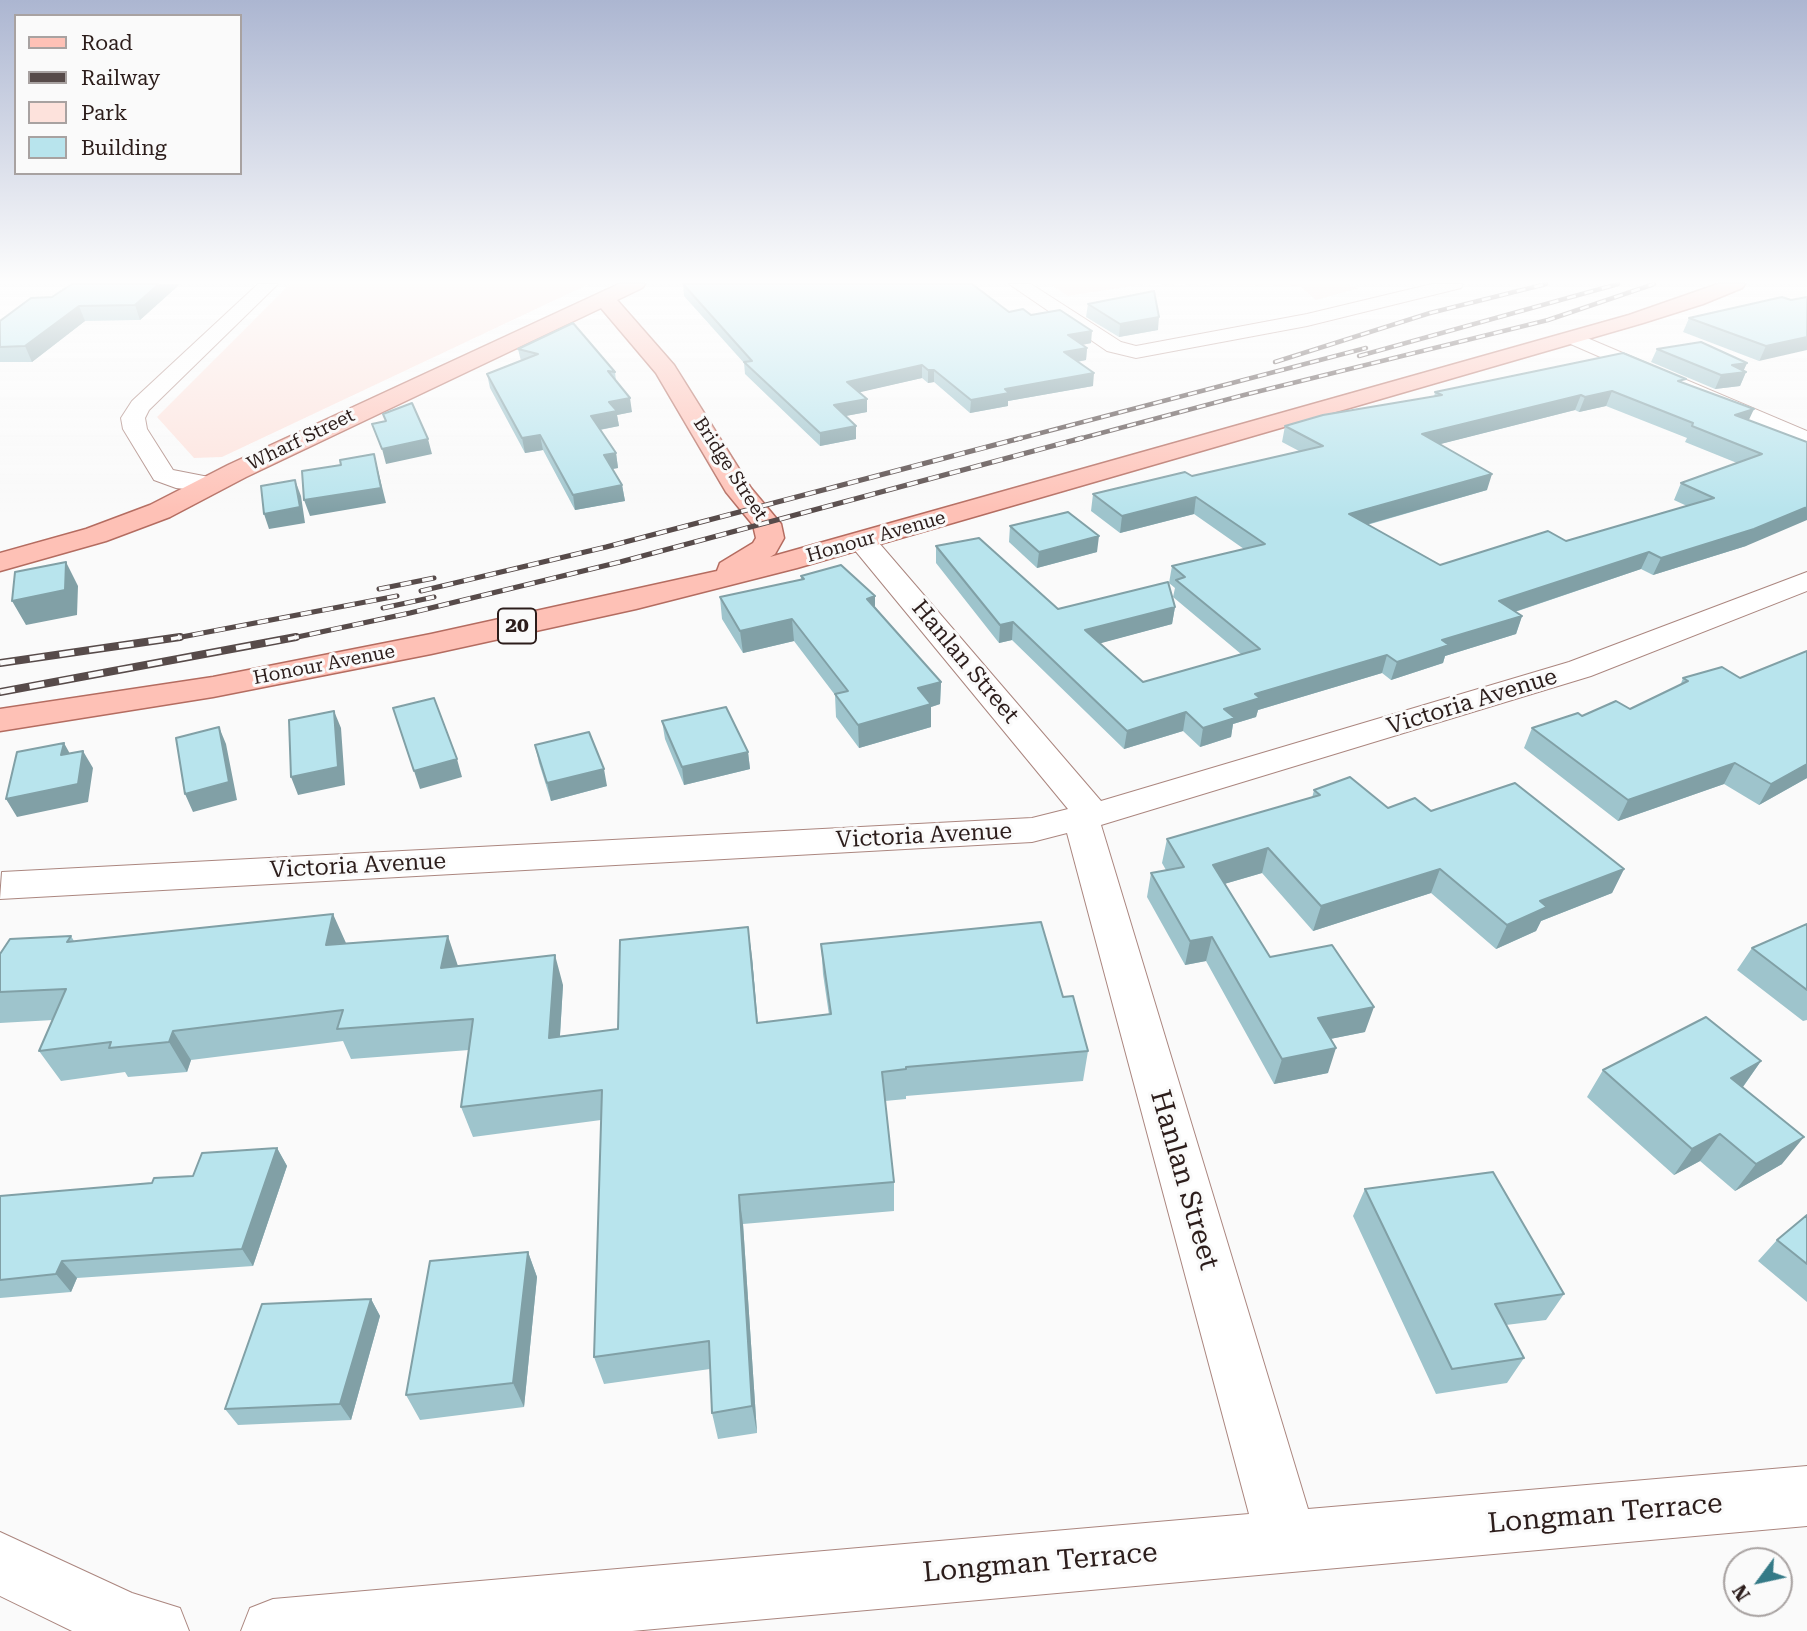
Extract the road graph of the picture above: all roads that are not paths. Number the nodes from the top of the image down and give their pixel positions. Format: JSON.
{"nodes":[{"id":1,"x":190,"y":360,"type":"edge"},
{"id":2,"x":474,"y":360,"type":"edge"},
{"id":3,"x":658,"y":360,"type":"edge"},
{"id":4,"x":1496,"y":360,"type":"edge"},
{"id":5,"x":1624,"y":360,"type":"edge"},
{"id":6,"x":1807,"y":440,"type":"edge"},
{"id":7,"x":155,"y":459,"type":"junction"},
{"id":8,"x":237,"y":471,"type":"junction"},
{"id":9,"x":210,"y":485,"type":"junction"},
{"id":10,"x":763,"y":516,"type":"junction"},
{"id":11,"x":873,"y":539,"type":"junction"},
{"id":12,"x":0,"y":562,"type":"edge"},
{"id":13,"x":1807,"y":581,"type":"edge"},
{"id":14,"x":698,"y":585,"type":"junction"},
{"id":15,"x":0,"y":720,"type":"edge"},
{"id":16,"x":1087,"y":817,"type":"junction"},
{"id":17,"x":2,"y":886,"type":"edge"},
{"id":18,"x":1807,"y":1496,"type":"edge"},
{"id":19,"x":1287,"y":1542,"type":"junction"},
{"id":20,"x":0,"y":1563,"type":"edge"},
{"id":21,"x":157,"y":1631,"type":"edge"},
{"id":22,"x":273,"y":1631,"type":"edge"}],
"edges":[{"from":1,"to":7,"type":"street"},
{"from":2,"to":8,"type":"main road","name":"Wharf Street"},
{"from":3,"to":10,"type":"main road","name":"Bridge Street"},
{"from":4,"to":11,"type":"main road","name":"Honour Avenue"},
{"from":5,"to":6,"type":"street"},
{"from":7,"to":8,"type":"street"},
{"from":7,"to":9,"type":"street"},
{"from":8,"to":9,"type":"main road","name":"Wharf Street"},
{"from":9,"to":12,"type":"main road","name":"Wharf Street"},
{"from":10,"to":11,"type":"main road"},
{"from":10,"to":14,"type":"main road","name":"Bridge Street","number":"20"},
{"from":11,"to":14,"type":"main road","name":"Honour Avenue"},
{"from":11,"to":16,"type":"street","name":"Hanlan Street"},
{"from":13,"to":16,"type":"street","name":"Victoria Avenue"},
{"from":14,"to":15,"type":"main road","name":"Honour Avenue","number":"20"},
{"from":16,"to":17,"type":"street","name":"Victoria Avenue"},
{"from":16,"to":19,"type":"street","name":"Hanlan Street"},
{"from":18,"to":19,"type":"street","name":"Longman Terrace"},
{"from":19,"to":22,"type":"street","name":"Longman Terrace"},
{"from":20,"to":21,"type":"street"}]}
